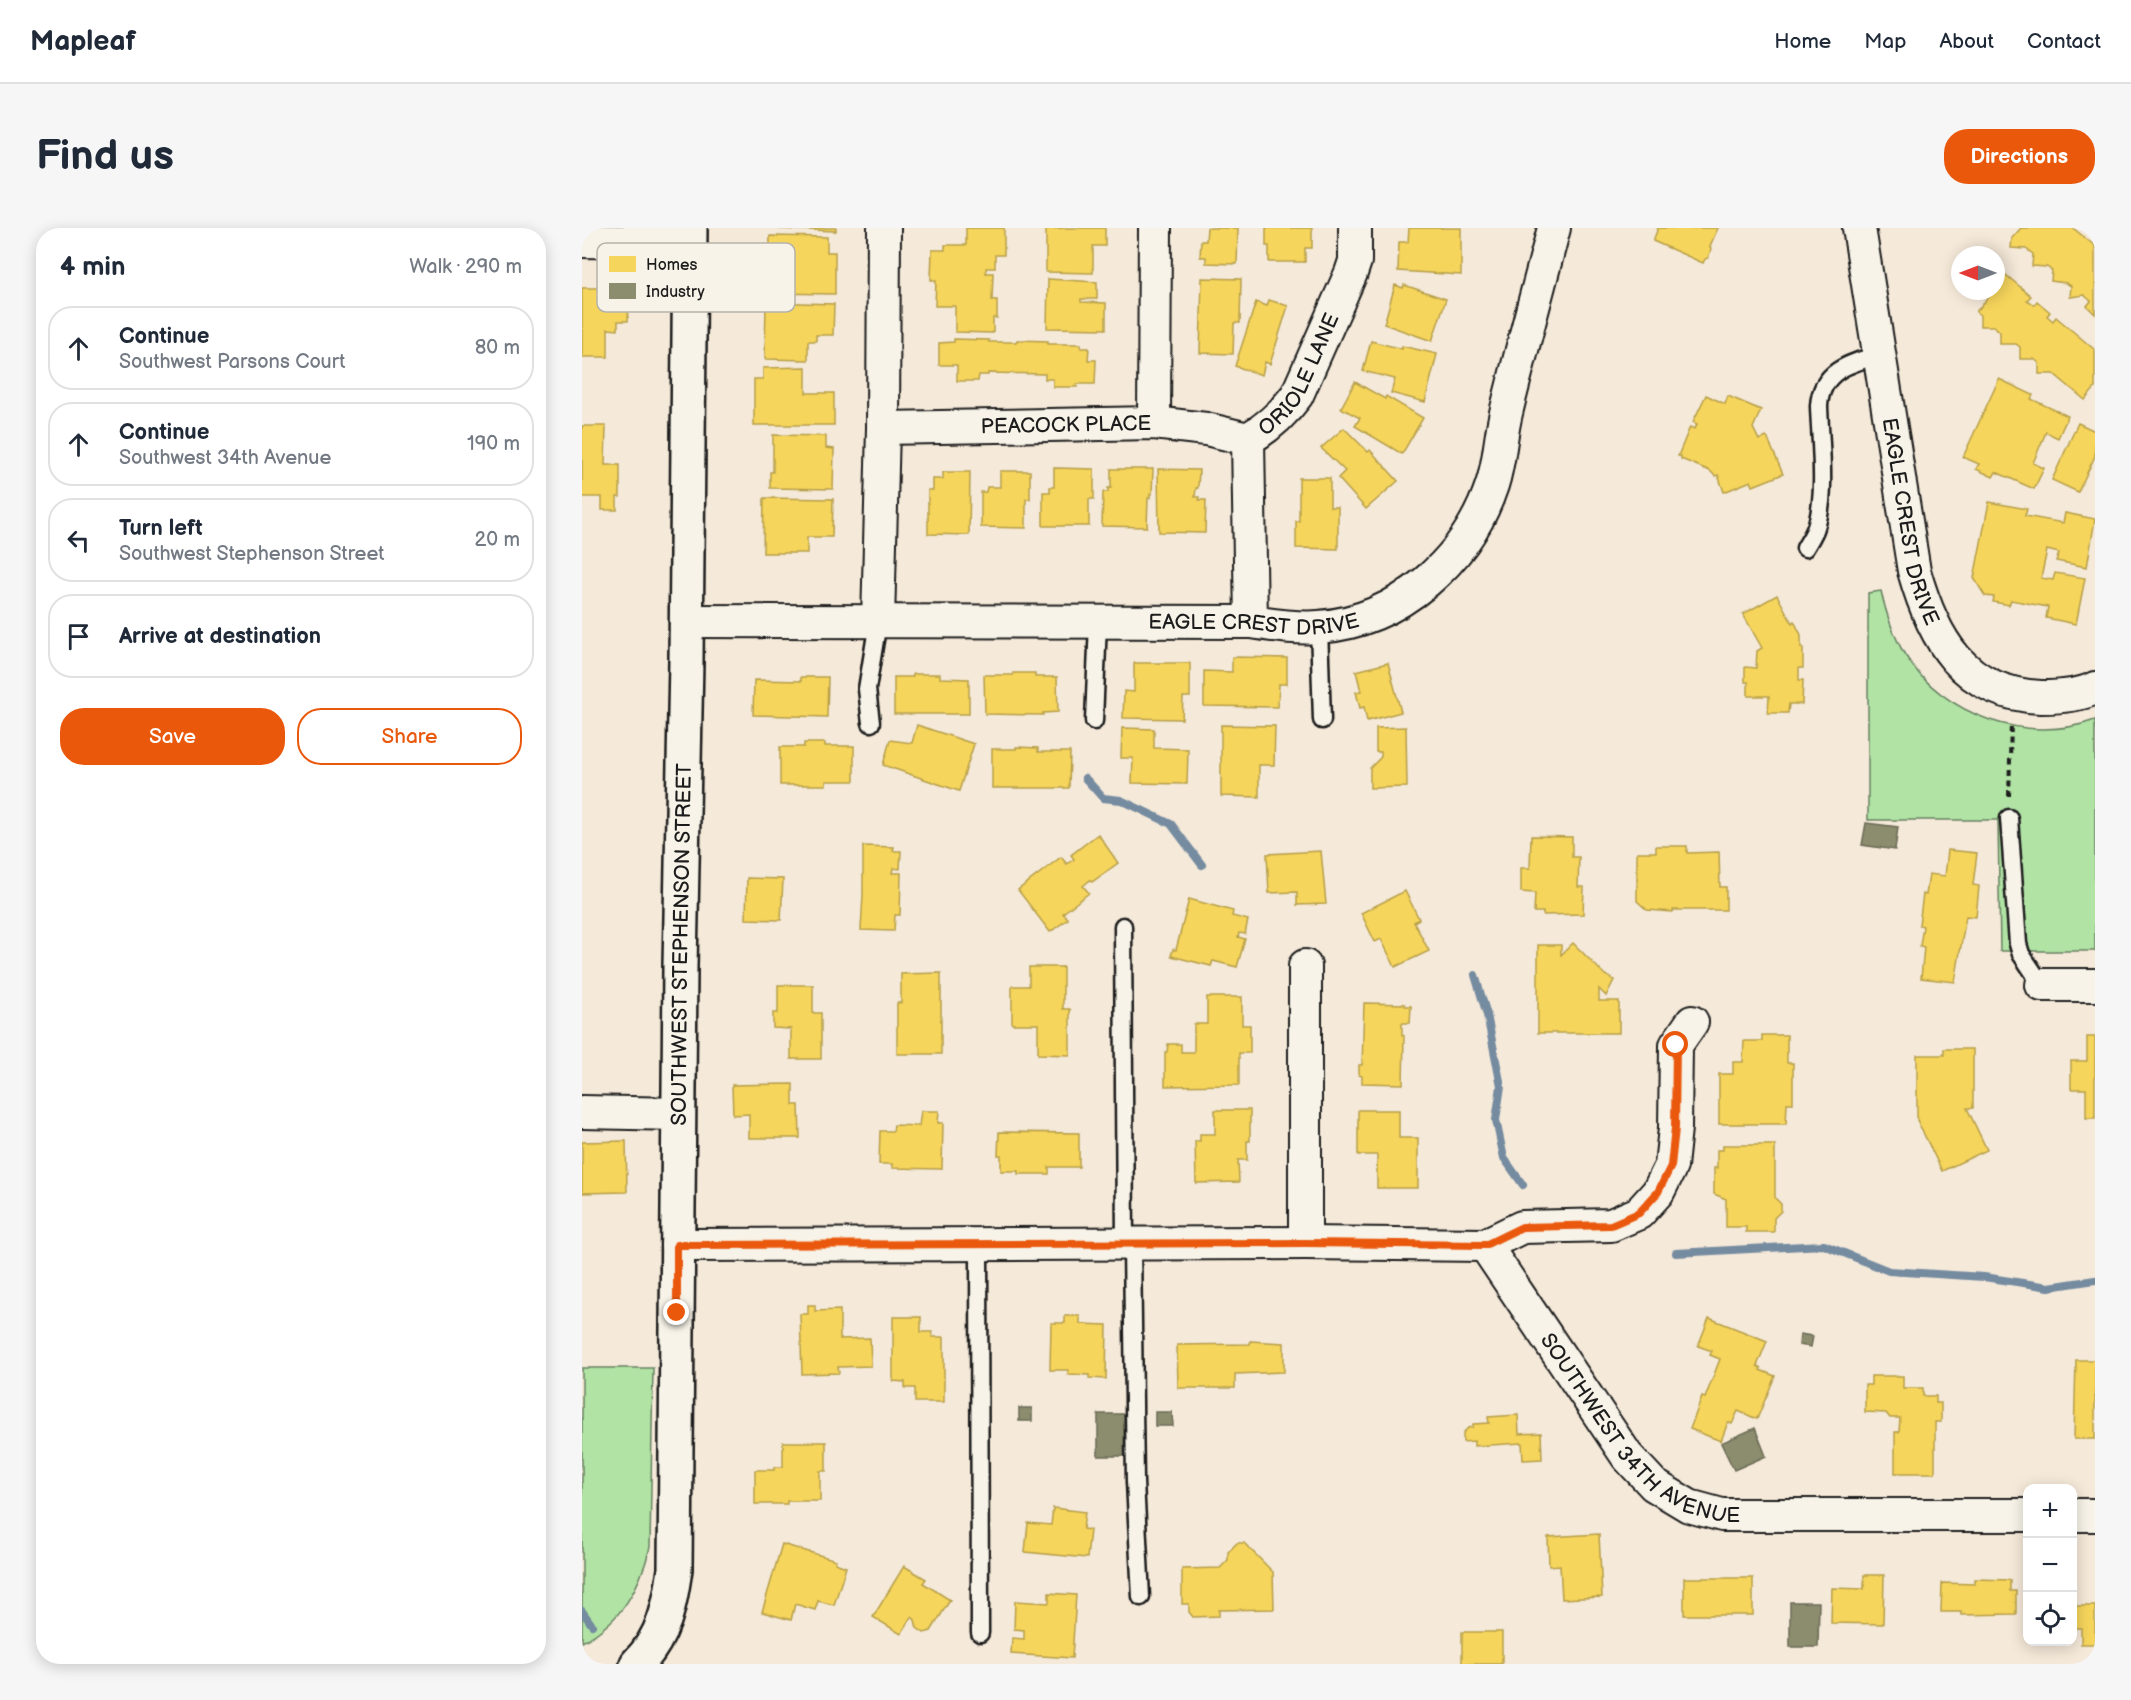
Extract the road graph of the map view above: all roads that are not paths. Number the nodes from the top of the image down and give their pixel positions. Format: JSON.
{"nodes":[{"id":1,"x":884,"y":228,"type":"edge"},
{"id":2,"x":1155,"y":228,"type":"edge"},
{"id":3,"x":1355,"y":228,"type":"edge"},
{"id":4,"x":1554,"y":228,"type":"edge"},
{"id":5,"x":1859,"y":228,"type":"edge"},
{"id":6,"x":690,"y":236,"type":"edge"},
{"id":7,"x":582,"y":241,"type":"edge"},
{"id":8,"x":689,"y":312,"type":"edge"},
{"id":9,"x":1879,"y":355,"type":"junction"},
{"id":10,"x":1154,"y":423,"type":"junction"},
{"id":11,"x":883,"y":428,"type":"junction"},
{"id":12,"x":1248,"y":439,"type":"junction"},
{"id":13,"x":1805,"y":548,"type":"dead end"},
{"id":14,"x":686,"y":621,"type":"junction"},
{"id":15,"x":878,"y":622,"type":"junction"},
{"id":16,"x":1098,"y":622,"type":"junction"},
{"id":17,"x":1251,"y":622,"type":"junction"},
{"id":18,"x":1319,"y":627,"type":"junction"},
{"id":19,"x":2095,"y":688,"type":"edge"},
{"id":20,"x":1322,"y":720,"type":"dead end"},
{"id":21,"x":1094,"y":721,"type":"dead end"},
{"id":22,"x":871,"y":723,"type":"dead end"},
{"id":23,"x":2009,"y":818,"type":"road end"},
{"id":24,"x":1123,"y":926,"type":"dead end"},
{"id":25,"x":1305,"y":966,"type":"dead end"},
{"id":26,"x":2095,"y":985,"type":"edge"},
{"id":27,"x":2042,"y":986,"type":"joint"},
{"id":28,"x":1692,"y":1022,"type":"dead end"},
{"id":29,"x":582,"y":1112,"type":"edge"},
{"id":30,"x":679,"y":1114,"type":"junction"},
{"id":31,"x":1305,"y":1243,"type":"junction"},
{"id":32,"x":980,"y":1244,"type":"junction"},
{"id":33,"x":1128,"y":1244,"type":"junction"},
{"id":34,"x":677,"y":1245,"type":"junction"},
{"id":35,"x":1485,"y":1245,"type":"junction"},
{"id":36,"x":2023,"y":1515,"type":"edge"},
{"id":37,"x":2077,"y":1515,"type":"edge"},
{"id":38,"x":2095,"y":1515,"type":"edge"},
{"id":39,"x":1141,"y":1597,"type":"dead end"},
{"id":40,"x":980,"y":1633,"type":"dead end"},
{"id":41,"x":646,"y":1661,"type":"edge"}],
"edges":[{"from":1,"to":11,"type":"street"},
{"from":2,"to":10,"type":"street"},
{"from":3,"to":12,"type":"street","name":"ORIOLE LANE"},
{"from":4,"to":18,"type":"street","name":"EAGLE CREST DRIVE"},
{"from":5,"to":9,"type":"street","name":"EAGLE CREST DRIVE"},
{"from":6,"to":7,"type":"street"},
{"from":8,"to":14,"type":"street","name":"SOUTHWEST STEPHENSON STREET"},
{"from":9,"to":13,"type":"lane"},
{"from":9,"to":19,"type":"street","name":"EAGLE CREST DRIVE"},
{"from":10,"to":11,"type":"street","name":"PEACOCK PLACE"},
{"from":10,"to":12,"type":"street","name":"PEACOCK PLACE"},
{"from":11,"to":15,"type":"street"},
{"from":12,"to":17,"type":"street","name":"ORIOLE LANE"},
{"from":14,"to":15,"type":"street","name":"EAGLE CREST DRIVE"},
{"from":14,"to":30,"type":"street","name":"SOUTHWEST STEPHENSON STREET"},
{"from":15,"to":16,"type":"street","name":"EAGLE CREST DRIVE"},
{"from":15,"to":22,"type":"lane"},
{"from":16,"to":17,"type":"street","name":"EAGLE CREST DRIVE"},
{"from":16,"to":21,"type":"lane"},
{"from":17,"to":18,"type":"street","name":"EAGLE CREST DRIVE"},
{"from":18,"to":20,"type":"lane"},
{"from":23,"to":27,"type":"lane"},
{"from":24,"to":33,"type":"lane"},
{"from":25,"to":31,"type":"street"},
{"from":26,"to":27,"type":"street"},
{"from":28,"to":35,"type":"street"},
{"from":29,"to":30,"type":"street"},
{"from":30,"to":34,"type":"street","name":"SOUTHWEST STEPHENSON STREET"},
{"from":31,"to":33,"type":"street"},
{"from":31,"to":35,"type":"street"},
{"from":32,"to":33,"type":"street"},
{"from":32,"to":34,"type":"street"},
{"from":32,"to":40,"type":"lane"},
{"from":33,"to":39,"type":"lane"},
{"from":34,"to":41,"type":"street","name":"SOUTHWEST STEPHENSON STREET"},
{"from":35,"to":36,"type":"street","name":"SOUTHWEST 34TH AVENUE"},
{"from":37,"to":38,"type":"street"}]}
